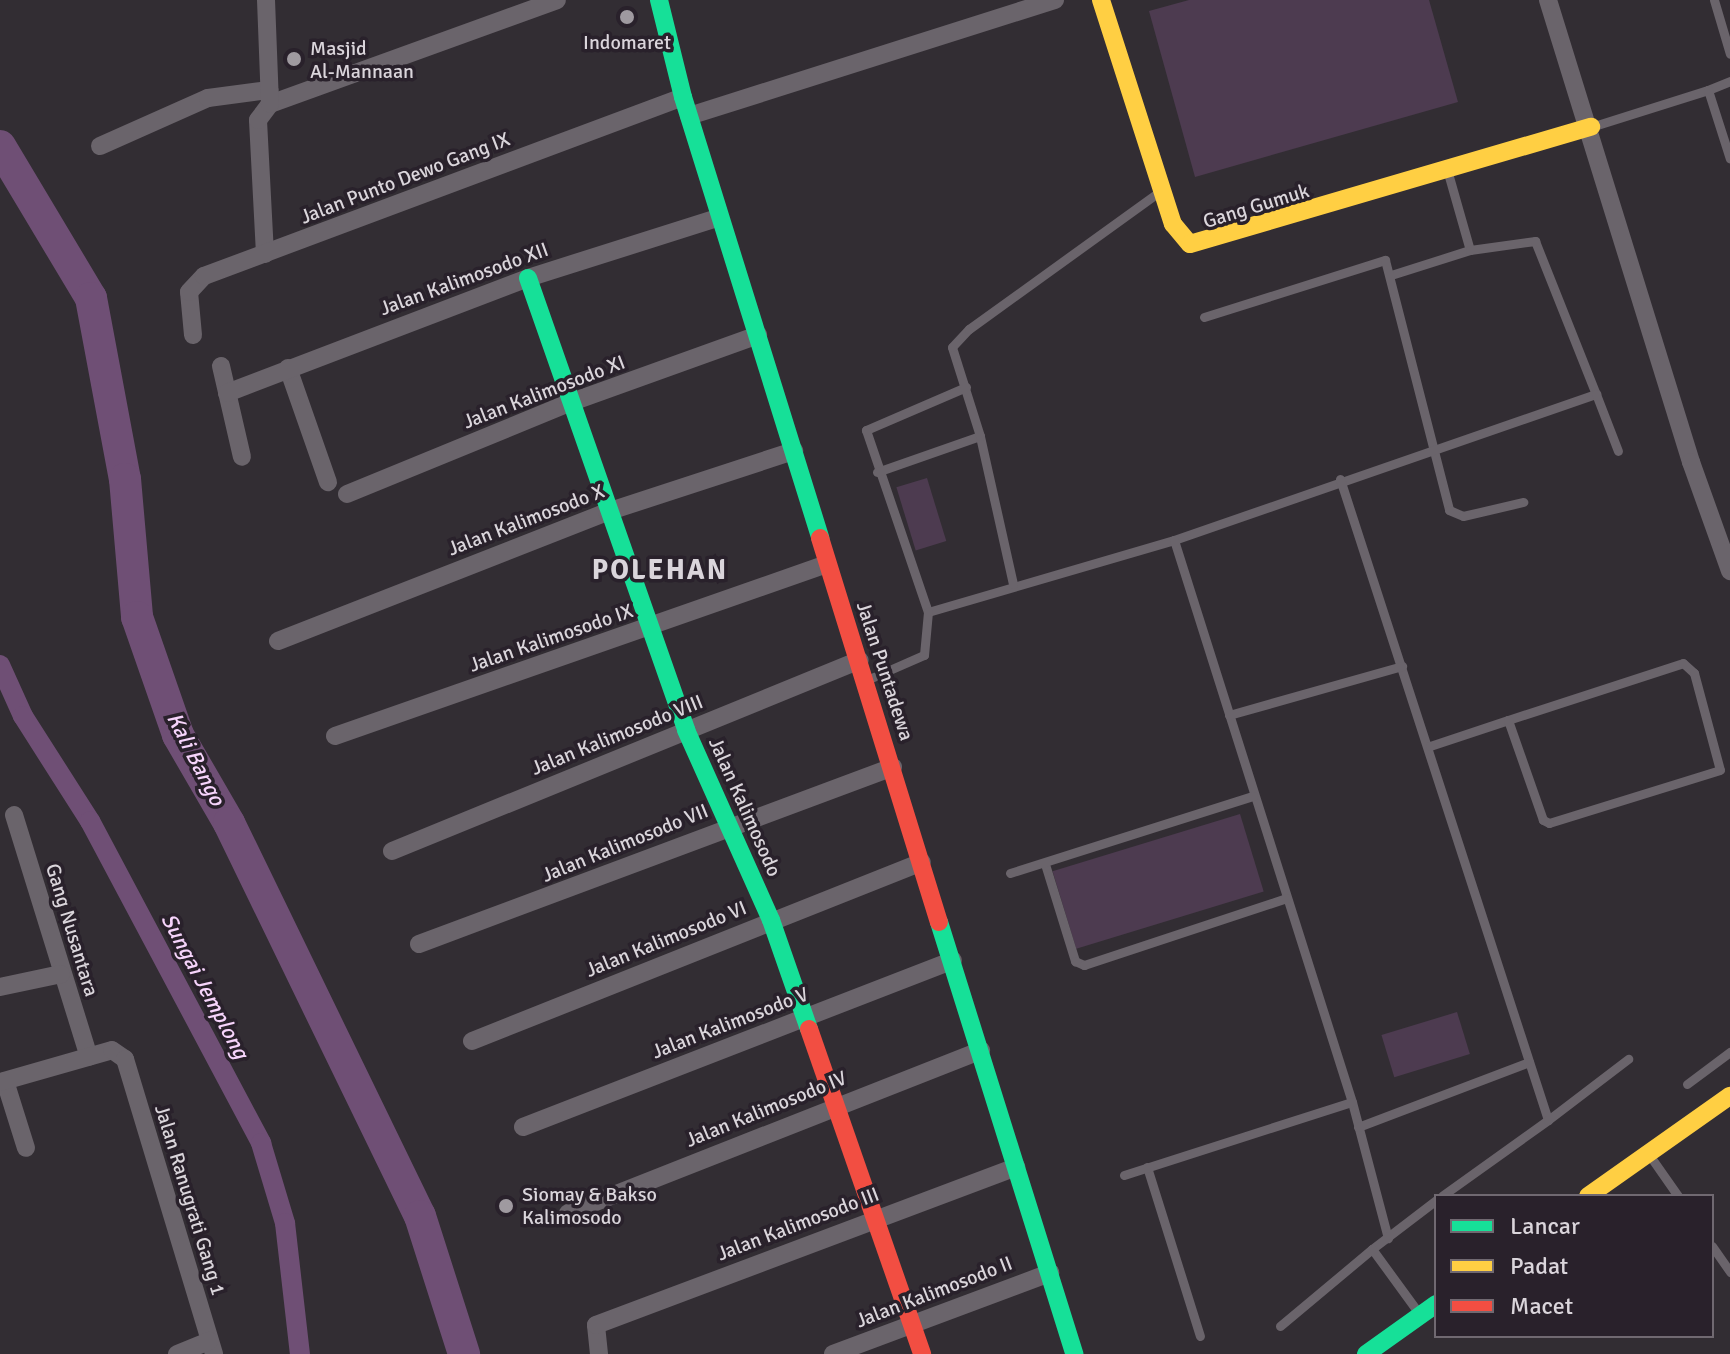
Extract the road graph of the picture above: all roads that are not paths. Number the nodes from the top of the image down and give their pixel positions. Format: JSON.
{"nodes":[{"id":1,"x":266,"y":0,"type":"edge"},
{"id":2,"x":557,"y":0,"type":"edge"},
{"id":3,"x":659,"y":0,"type":"edge"},
{"id":4,"x":1055,"y":0,"type":"edge"},
{"id":5,"x":1101,"y":0,"type":"edge"},
{"id":6,"x":1548,"y":0,"type":"edge"},
{"id":7,"x":1714,"y":0,"type":"edge"},
{"id":8,"x":1730,"y":54,"type":"edge"},
{"id":9,"x":1730,"y":81,"type":"edge"},
{"id":10,"x":1708,"y":90,"type":"junction"},
{"id":11,"x":270,"y":97,"type":"junction"},
{"id":12,"x":683,"y":97,"type":"junction"},
{"id":13,"x":689,"y":116,"type":"junction"},
{"id":14,"x":1591,"y":127,"type":"junction"},
{"id":15,"x":100,"y":146,"type":"dead end"},
{"id":16,"x":1730,"y":159,"type":"edge"},
{"id":17,"x":1448,"y":172,"type":"junction"},
{"id":18,"x":1162,"y":190,"type":"junction"},
{"id":19,"x":720,"y":217,"type":"junction"},
{"id":20,"x":1470,"y":250,"type":"junction"},
{"id":21,"x":265,"y":254,"type":"junction"},
{"id":22,"x":1391,"y":275,"type":"junction"},
{"id":23,"x":528,"y":278,"type":"junction"},
{"id":24,"x":1204,"y":317,"type":"dead end"},
{"id":25,"x":193,"y":335,"type":"dead end"},
{"id":26,"x":758,"y":335,"type":"junction"},
{"id":27,"x":221,"y":366,"type":"dead end"},
{"id":28,"x":288,"y":368,"type":"junction"},
{"id":29,"x":966,"y":387,"type":"junction"},
{"id":30,"x":227,"y":393,"type":"junction"},
{"id":31,"x":1596,"y":394,"type":"junction"},
{"id":32,"x":569,"y":403,"type":"junction"},
{"id":33,"x":980,"y":436,"type":"junction"},
{"id":34,"x":1437,"y":450,"type":"junction"},
{"id":35,"x":794,"y":451,"type":"junction"},
{"id":36,"x":1618,"y":451,"type":"dead end"},
{"id":37,"x":242,"y":457,"type":"dead end"},
{"id":38,"x":877,"y":472,"type":"junction"},
{"id":39,"x":1340,"y":479,"type":"junction"},
{"id":40,"x":328,"y":482,"type":"dead end"},
{"id":41,"x":347,"y":494,"type":"dead end"},
{"id":42,"x":1523,"y":502,"type":"dead end"},
{"id":43,"x":607,"y":512,"type":"junction"},
{"id":44,"x":1174,"y":540,"type":"junction"},
{"id":45,"x":827,"y":564,"type":"junction"},
{"id":46,"x":1730,"y":571,"type":"edge"},
{"id":47,"x":1013,"y":584,"type":"junction"},
{"id":48,"x":928,"y":612,"type":"junction"},
{"id":49,"x":649,"y":628,"type":"junction"},
{"id":50,"x":278,"y":641,"type":"dead end"},
{"id":51,"x":860,"y":660,"type":"junction"},
{"id":52,"x":1402,"y":666,"type":"junction"},
{"id":53,"x":866,"y":680,"type":"junction"},
{"id":54,"x":1229,"y":715,"type":"junction"},
{"id":55,"x":1508,"y":720,"type":"junction"},
{"id":56,"x":686,"y":730,"type":"junction"},
{"id":57,"x":335,"y":736,"type":"dead end"},
{"id":58,"x":1430,"y":746,"type":"junction"},
{"id":59,"x":893,"y":767,"type":"junction"},
{"id":60,"x":1253,"y":796,"type":"junction"},
{"id":61,"x":14,"y":815,"type":"dead end"},
{"id":62,"x":731,"y":825,"type":"junction"},
{"id":63,"x":392,"y":851,"type":"dead end"},
{"id":64,"x":922,"y":862,"type":"junction"},
{"id":65,"x":1045,"y":864,"type":"junction"},
{"id":66,"x":1010,"y":873,"type":"dead end"},
{"id":67,"x":1286,"y":898,"type":"junction"},
{"id":68,"x":771,"y":920,"type":"junction"},
{"id":69,"x":419,"y":944,"type":"dead end"},
{"id":70,"x":953,"y":960,"type":"junction"},
{"id":71,"x":61,"y":974,"type":"junction"},
{"id":72,"x":0,"y":987,"type":"edge"},
{"id":73,"x":806,"y":1018,"type":"junction"},
{"id":74,"x":472,"y":1041,"type":"dead end"},
{"id":75,"x":981,"y":1050,"type":"junction"},
{"id":76,"x":1730,"y":1052,"type":"edge"},
{"id":77,"x":89,"y":1057,"type":"junction"},
{"id":78,"x":1628,"y":1059,"type":"dead end"},
{"id":79,"x":1529,"y":1062,"type":"junction"},
{"id":80,"x":2,"y":1082,"type":"edge"},
{"id":81,"x":1687,"y":1084,"type":"dead end"},
{"id":82,"x":1730,"y":1096,"type":"edge"},
{"id":83,"x":1352,"y":1102,"type":"junction"},
{"id":84,"x":837,"y":1104,"type":"junction"},
{"id":85,"x":1548,"y":1120,"type":"junction"},
{"id":86,"x":523,"y":1127,"type":"dead end"},
{"id":87,"x":1358,"y":1127,"type":"junction"},
{"id":88,"x":26,"y":1148,"type":"dead end"},
{"id":89,"x":1648,"y":1153,"type":"junction"},
{"id":90,"x":1016,"y":1167,"type":"junction"},
{"id":91,"x":1147,"y":1167,"type":"junction"},
{"id":92,"x":1124,"y":1175,"type":"dead end"},
{"id":93,"x":1446,"y":1194,"type":"edge"},
{"id":94,"x":1591,"y":1194,"type":"edge"},
{"id":95,"x":1677,"y":1194,"type":"edge"},
{"id":96,"x":1434,"y":1202,"type":"edge"},
{"id":97,"x":568,"y":1213,"type":"dead end"},
{"id":98,"x":874,"y":1218,"type":"junction"},
{"id":99,"x":1388,"y":1238,"type":"junction"},
{"id":100,"x":1372,"y":1249,"type":"junction"},
{"id":101,"x":1714,"y":1249,"type":"edge"},
{"id":102,"x":1730,"y":1272,"type":"edge"},
{"id":103,"x":1050,"y":1273,"type":"junction"},
{"id":104,"x":1428,"y":1310,"type":"edge"},
{"id":105,"x":912,"y":1324,"type":"junction"},
{"id":106,"x":1280,"y":1326,"type":"dead end"},
{"id":107,"x":1200,"y":1336,"type":"dead end"},
{"id":108,"x":212,"y":1347,"type":"edge"},
{"id":109,"x":177,"y":1354,"type":"edge"},
{"id":110,"x":599,"y":1354,"type":"edge"},
{"id":111,"x":833,"y":1354,"type":"edge"},
{"id":112,"x":922,"y":1354,"type":"edge"},
{"id":113,"x":1074,"y":1354,"type":"edge"},
{"id":114,"x":1366,"y":1354,"type":"edge"}],
"edges":[{"from":1,"to":11,"type":"street"},
{"from":2,"to":11,"type":"street"},
{"from":3,"to":12,"type":"street","name":"Jalan Puntadewa"},
{"from":4,"to":13,"type":"street"},
{"from":5,"to":18,"type":"street","name":"Gang Gumuk"},
{"from":6,"to":14,"type":"street"},
{"from":7,"to":8,"type":"lane"},
{"from":9,"to":10,"type":"lane"},
{"from":10,"to":14,"type":"lane"},
{"from":10,"to":16,"type":"lane"},
{"from":11,"to":15,"type":"street"},
{"from":11,"to":21,"type":"street"},
{"from":12,"to":13,"type":"street","name":"Jalan Puntadewa"},
{"from":12,"to":21,"type":"street","name":"Jalan Punto Dewo Gang IX"},
{"from":13,"to":19,"type":"street","name":"Jalan Puntadewa"},
{"from":14,"to":17,"type":"street","name":"Gang Gumuk"},
{"from":14,"to":46,"type":"street"},
{"from":17,"to":18,"type":"street","name":"Gang Gumuk"},
{"from":17,"to":20,"type":"lane"},
{"from":18,"to":29,"type":"lane"},
{"from":19,"to":23,"type":"street","name":"Jalan Kalimosodo XII"},
{"from":19,"to":26,"type":"street","name":"Jalan Puntadewa"},
{"from":20,"to":22,"type":"lane"},
{"from":20,"to":31,"type":"lane"},
{"from":21,"to":25,"type":"street","name":"Jalan Punto Dewo Gang IX"},
{"from":22,"to":24,"type":"lane"},
{"from":22,"to":34,"type":"lane"},
{"from":23,"to":28,"type":"street","name":"Jalan Kalimosodo XII"},
{"from":23,"to":32,"type":"street","name":"Jalan Kalimosodo"},
{"from":26,"to":32,"type":"street","name":"Jalan Kalimosodo XI"},
{"from":26,"to":35,"type":"street","name":"Jalan Puntadewa"},
{"from":27,"to":30,"type":"street"},
{"from":28,"to":30,"type":"street","name":"Jalan Kalimosodo XII"},
{"from":28,"to":40,"type":"street"},
{"from":29,"to":33,"type":"lane"},
{"from":29,"to":38,"type":"lane"},
{"from":30,"to":37,"type":"street"},
{"from":31,"to":34,"type":"lane"},
{"from":31,"to":36,"type":"lane"},
{"from":32,"to":41,"type":"street","name":"Jalan Kalimosodo XI"},
{"from":32,"to":43,"type":"street","name":"Jalan Kalimosodo"},
{"from":33,"to":38,"type":"lane"},
{"from":33,"to":47,"type":"lane"},
{"from":34,"to":39,"type":"lane"},
{"from":34,"to":42,"type":"lane"},
{"from":35,"to":43,"type":"street","name":"Jalan Kalimosodo X"},
{"from":35,"to":45,"type":"street","name":"Jalan Puntadewa"},
{"from":38,"to":48,"type":"lane"},
{"from":39,"to":44,"type":"lane"},
{"from":39,"to":52,"type":"lane"},
{"from":43,"to":49,"type":"street","name":"Jalan Kalimosodo"},
{"from":43,"to":50,"type":"street","name":"Jalan Kalimosodo X"},
{"from":44,"to":47,"type":"lane"},
{"from":44,"to":54,"type":"lane"},
{"from":45,"to":49,"type":"street","name":"Jalan Kalimosodo IX"},
{"from":45,"to":51,"type":"street","name":"Jalan Puntadewa"},
{"from":47,"to":48,"type":"lane"},
{"from":48,"to":53,"type":"lane"},
{"from":49,"to":56,"type":"street","name":"Jalan Kalimosodo"},
{"from":49,"to":57,"type":"street","name":"Jalan Kalimosodo IX"},
{"from":51,"to":53,"type":"street","name":"Jalan Puntadewa"},
{"from":51,"to":56,"type":"street","name":"Jalan Kalimosodo VIII"},
{"from":52,"to":54,"type":"lane"},
{"from":52,"to":58,"type":"lane"},
{"from":53,"to":59,"type":"street","name":"Jalan Puntadewa"},
{"from":54,"to":60,"type":"lane"},
{"from":55,"to":55,"type":"lane"},
{"from":55,"to":58,"type":"lane"},
{"from":56,"to":62,"type":"street","name":"Jalan Kalimosodo"},
{"from":56,"to":63,"type":"street","name":"Jalan Kalimosodo VIII"},
{"from":58,"to":79,"type":"lane"},
{"from":59,"to":62,"type":"street","name":"Jalan Kalimosodo VII"},
{"from":59,"to":64,"type":"street","name":"Jalan Puntadewa"},
{"from":60,"to":65,"type":"lane"},
{"from":60,"to":67,"type":"lane"},
{"from":61,"to":71,"type":"street","name":"Gang Nusantara"},
{"from":62,"to":68,"type":"street","name":"Jalan Kalimosodo"},
{"from":62,"to":69,"type":"street","name":"Jalan Kalimosodo VII"},
{"from":64,"to":68,"type":"street","name":"Jalan Kalimosodo VI"},
{"from":64,"to":70,"type":"street","name":"Jalan Puntadewa"},
{"from":65,"to":66,"type":"lane"},
{"from":65,"to":67,"type":"lane"},
{"from":67,"to":83,"type":"lane"},
{"from":68,"to":73,"type":"street","name":"Jalan Kalimosodo"},
{"from":68,"to":74,"type":"street","name":"Jalan Kalimosodo VI"},
{"from":70,"to":73,"type":"street","name":"Jalan Kalimosodo V"},
{"from":70,"to":75,"type":"street","name":"Jalan Puntadewa"},
{"from":71,"to":72,"type":"street"},
{"from":71,"to":77,"type":"street","name":"Gang Nusantara"},
{"from":73,"to":84,"type":"street","name":"Jalan Kalimosodo"},
{"from":73,"to":86,"type":"street","name":"Jalan Kalimosodo V"},
{"from":75,"to":84,"type":"street","name":"Jalan Kalimosodo IV"},
{"from":75,"to":90,"type":"street","name":"Jalan Puntadewa"},
{"from":76,"to":81,"type":"lane"},
{"from":77,"to":80,"type":"street"},
{"from":77,"to":108,"type":"street","name":"Jalan Ranugrati Gang 1"},
{"from":78,"to":85,"type":"lane"},
{"from":79,"to":85,"type":"lane"},
{"from":79,"to":87,"type":"lane"},
{"from":80,"to":88,"type":"street"},
{"from":82,"to":89,"type":"street"},
{"from":83,"to":87,"type":"lane"},
{"from":83,"to":91,"type":"lane"},
{"from":84,"to":97,"type":"street","name":"Jalan Kalimosodo IV"},
{"from":84,"to":98,"type":"street","name":"Jalan Kalimosodo"},
{"from":85,"to":93,"type":"lane"},
{"from":87,"to":99,"type":"lane"},
{"from":89,"to":94,"type":"street"},
{"from":89,"to":95,"type":"lane"},
{"from":90,"to":98,"type":"street","name":"Jalan Kalimosodo III"},
{"from":90,"to":103,"type":"street","name":"Jalan Puntadewa"},
{"from":91,"to":92,"type":"lane"},
{"from":91,"to":107,"type":"lane"},
{"from":96,"to":99,"type":"lane"},
{"from":98,"to":105,"type":"street","name":"Jalan Kalimosodo"},
{"from":98,"to":110,"type":"street","name":"Jalan Kalimosodo III"},
{"from":99,"to":100,"type":"lane"},
{"from":100,"to":104,"type":"lane"},
{"from":100,"to":106,"type":"lane"},
{"from":101,"to":102,"type":"lane"},
{"from":103,"to":105,"type":"street","name":"Jalan Kalimosodo II"},
{"from":103,"to":113,"type":"street","name":"Jalan Puntadewa"},
{"from":104,"to":114,"type":"street"},
{"from":105,"to":111,"type":"street","name":"Jalan Kalimosodo II"},
{"from":105,"to":112,"type":"street","name":"Jalan Kalimosodo"},
{"from":108,"to":109,"type":"street"}]}
